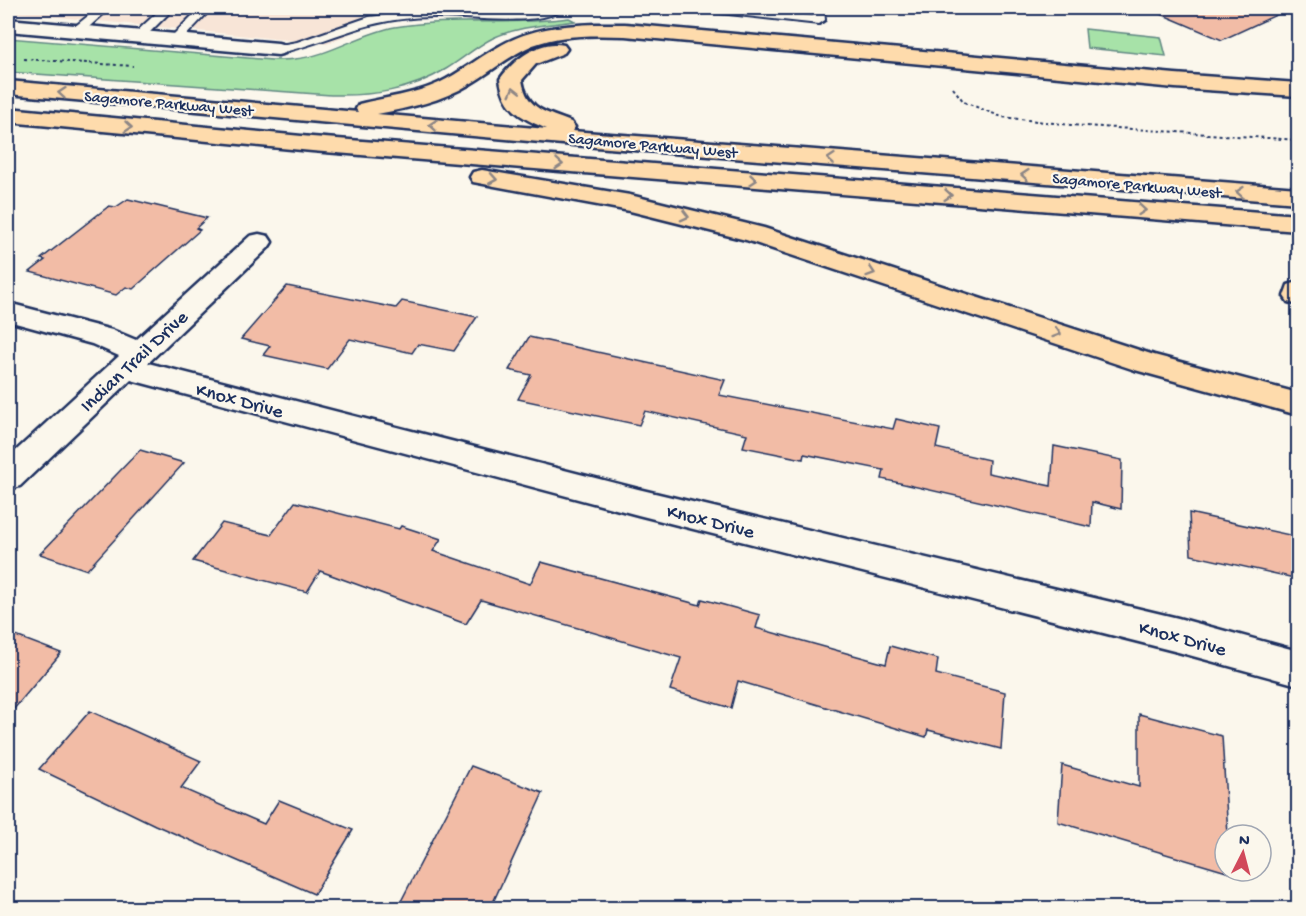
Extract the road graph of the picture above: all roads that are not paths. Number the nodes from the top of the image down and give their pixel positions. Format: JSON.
{"nodes":[{"id":1,"x":104,"y":8,"type":"edge"},
{"id":2,"x":168,"y":8,"type":"edge"},
{"id":3,"x":206,"y":8,"type":"edge"},
{"id":4,"x":558,"y":8,"type":"edge"},
{"id":5,"x":702,"y":8,"type":"edge"},
{"id":6,"x":819,"y":8,"type":"edge"},
{"id":7,"x":434,"y":10,"type":"edge"},
{"id":8,"x":8,"y":25,"type":"edge"},
{"id":9,"x":76,"y":31,"type":"junction"},
{"id":10,"x":139,"y":36,"type":"junction"},
{"id":11,"x":175,"y":40,"type":"junction"},
{"id":12,"x":278,"y":49,"type":"joint"},
{"id":13,"x":8,"y":88,"type":"edge"},
{"id":14,"x":1299,"y":90,"type":"edge"},
{"id":15,"x":1299,"y":102,"type":"edge"},
{"id":16,"x":8,"y":115,"type":"edge"},
{"id":17,"x":329,"y":116,"type":"junction"},
{"id":18,"x":596,"y":140,"type":"junction"},
{"id":19,"x":312,"y":144,"type":"junction"},
{"id":20,"x":1299,"y":196,"type":"edge"},
{"id":21,"x":1299,"y":223,"type":"edge"},
{"id":22,"x":259,"y":243,"type":"dead end"},
{"id":23,"x":1299,"y":291,"type":"edge"},
{"id":24,"x":1299,"y":296,"type":"edge"},
{"id":25,"x":8,"y":312,"type":"edge"},
{"id":26,"x":132,"y":361,"type":"junction"},
{"id":27,"x":1299,"y":404,"type":"edge"},
{"id":28,"x":8,"y":477,"type":"edge"},
{"id":29,"x":1299,"y":668,"type":"edge"}],
"edges":[{"from":1,"to":9,"type":"lane"},
{"from":2,"to":10,"type":"lane"},
{"from":3,"to":11,"type":"lane"},
{"from":4,"to":7,"type":"lane"},
{"from":5,"to":6,"type":"lane"},
{"from":7,"to":12,"type":"lane"},
{"from":8,"to":9,"type":"street"},
{"from":9,"to":10,"type":"street"},
{"from":10,"to":11,"type":"street"},
{"from":11,"to":12,"type":"street"},
{"from":17,"to":13,"type":"highway","name":"Sagamore Parkway West","one_way":true},
{"from":14,"to":17,"type":"highway"},
{"from":18,"to":15,"type":"highway","one_way":true},
{"from":16,"to":19,"type":"highway","name":"Sagamore Parkway West","one_way":true},
{"from":18,"to":17,"type":"highway","name":"Sagamore Parkway West","one_way":true},
{"from":20,"to":18,"type":"highway","name":"Sagamore Parkway West","one_way":true},
{"from":19,"to":21,"type":"highway","name":"Sagamore Parkway West","one_way":true},
{"from":19,"to":27,"type":"highway","one_way":true},
{"from":22,"to":26,"type":"street","name":"Indian Trail Drive"},
{"from":23,"to":24,"type":"highway"},
{"from":25,"to":26,"type":"street","name":"Knox Drive"},
{"from":26,"to":28,"type":"street","name":"Indian Trail Drive"},
{"from":26,"to":29,"type":"street","name":"Knox Drive"}]}
